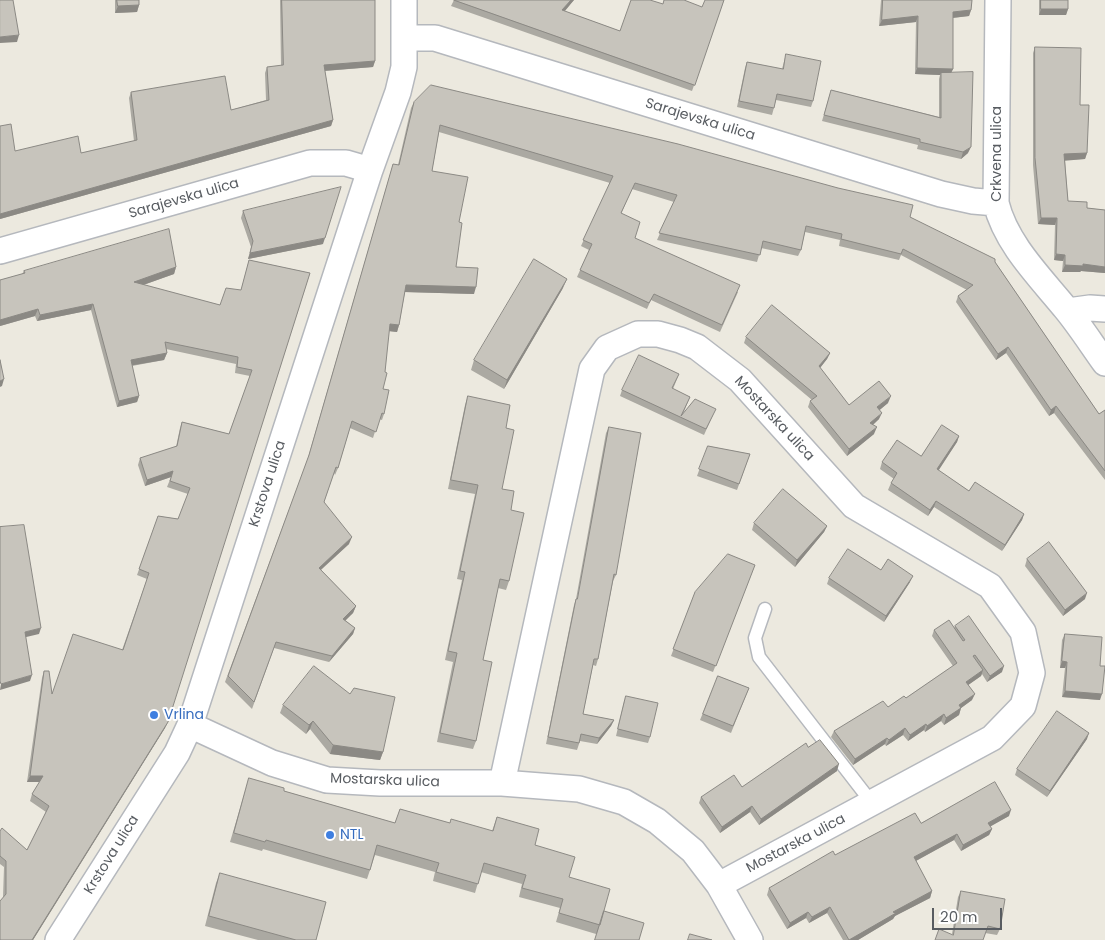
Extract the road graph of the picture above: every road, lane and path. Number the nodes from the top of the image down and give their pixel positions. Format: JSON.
{"nodes":[{"id":1,"x":404,"y":0,"type":"edge"},
{"id":2,"x":998,"y":0,"type":"edge"},
{"id":3,"x":405,"y":38,"type":"junction"},
{"id":4,"x":370,"y":170,"type":"junction"},
{"id":5,"x":996,"y":203,"type":"junction"},
{"id":6,"x":0,"y":251,"type":"edge"},
{"id":7,"x":1105,"y":309,"type":"edge"},
{"id":8,"x":1068,"y":311,"type":"junction"},
{"id":9,"x":1105,"y":363,"type":"edge"},
{"id":10,"x":765,"y":608,"type":"dead end"},
{"id":11,"x":190,"y":724,"type":"junction"},
{"id":12,"x":502,"y":783,"type":"junction"},
{"id":13,"x":872,"y":803,"type":"junction"},
{"id":14,"x":719,"y":885,"type":"junction"},
{"id":15,"x":58,"y":940,"type":"edge"},
{"id":16,"x":750,"y":940,"type":"edge"}],
"edges":[{"from":1,"to":3,"type":"street","name":"Krstova ulica"},
{"from":2,"to":5,"type":"street","name":"Crkvena ulica"},
{"from":3,"to":4,"type":"street","name":"Krstova ulica"},
{"from":3,"to":5,"type":"street","name":"Sarajevska ulica"},
{"from":4,"to":6,"type":"street","name":"Sarajevska ulica"},
{"from":4,"to":11,"type":"street","name":"Krstova ulica"},
{"from":5,"to":8,"type":"street","name":"Crkvena ulica"},
{"from":7,"to":8,"type":"street"},
{"from":8,"to":9,"type":"street","name":"Crkvena ulica"},
{"from":10,"to":13,"type":"lane"},
{"from":11,"to":12,"type":"street","name":"Mostarska ulica"},
{"from":11,"to":15,"type":"street","name":"Krstova ulica"},
{"from":12,"to":13,"type":"street","name":"Mostarska ulica"},
{"from":12,"to":14,"type":"street","name":"Mostarska ulica"},
{"from":13,"to":14,"type":"street","name":"Mostarska ulica"},
{"from":14,"to":16,"type":"street","name":"Mostarska ulica"}]}
